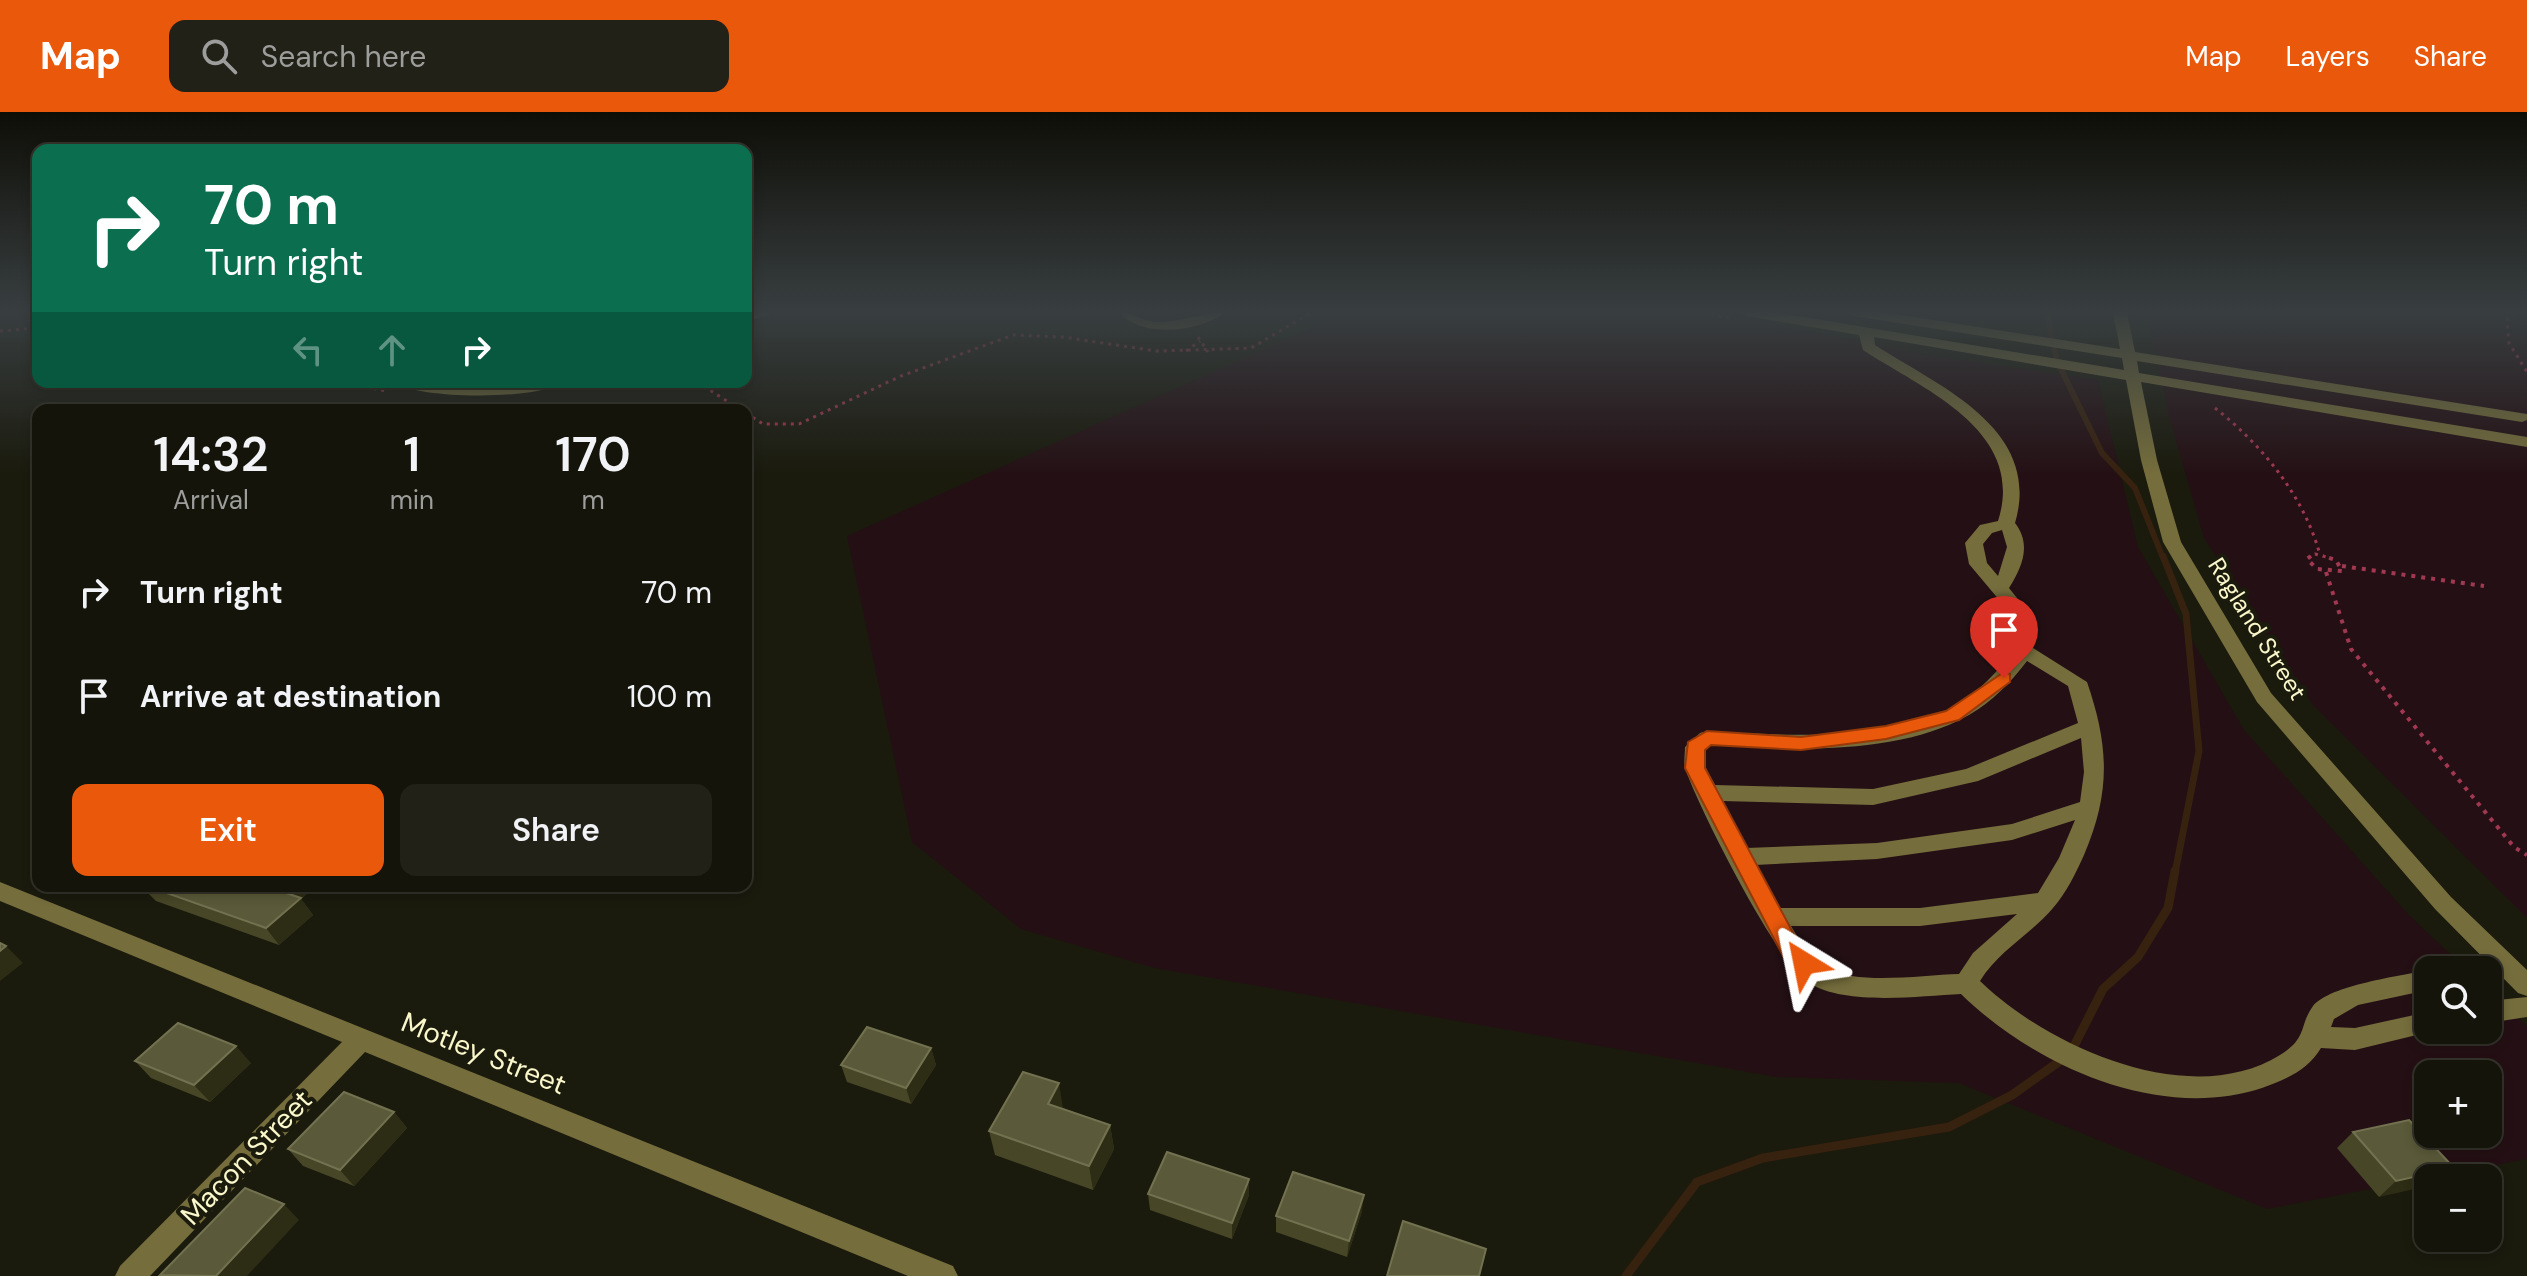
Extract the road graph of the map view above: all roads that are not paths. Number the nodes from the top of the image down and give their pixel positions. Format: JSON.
{"nodes":[{"id":1,"x":1901,"y":366,"type":"edge"},
{"id":2,"x":2073,"y":366,"type":"edge"},
{"id":3,"x":2130,"y":366,"type":"edge"},
{"id":4,"x":2205,"y":366,"type":"edge"},
{"id":5,"x":2132,"y":376,"type":"junction"},
{"id":6,"x":445,"y":388,"type":"edge"},
{"id":7,"x":529,"y":388,"type":"edge"},
{"id":8,"x":2398,"y":397,"type":"junction"},
{"id":9,"x":2456,"y":406,"type":"junction"},
{"id":10,"x":2522,"y":417,"type":"dead end"},
{"id":11,"x":2408,"y":422,"type":"junction"},
{"id":12,"x":2470,"y":432,"type":"junction"},
{"id":13,"x":2527,"y":442,"type":"edge"},
{"id":14,"x":2006,"y":524,"type":"junction"},
{"id":15,"x":2000,"y":588,"type":"junction"},
{"id":16,"x":2024,"y":651,"type":"junction"},
{"id":17,"x":2089,"y":727,"type":"junction"},
{"id":18,"x":1708,"y":793,"type":"junction"},
{"id":19,"x":2087,"y":808,"type":"junction"},
{"id":20,"x":1742,"y":857,"type":"junction"},
{"id":21,"x":0,"y":891,"type":"edge"},
{"id":22,"x":2046,"y":901,"type":"junction"},
{"id":23,"x":1773,"y":917,"type":"junction"},
{"id":24,"x":2487,"y":956,"type":"edge"},
{"id":25,"x":2502,"y":971,"type":"edge"},
{"id":26,"x":2414,"y":983,"type":"edge"},
{"id":27,"x":1966,"y":984,"type":"junction"},
{"id":28,"x":2527,"y":986,"type":"edge"},
{"id":29,"x":2527,"y":1007,"type":"edge"},
{"id":30,"x":2502,"y":1010,"type":"edge"},
{"id":31,"x":2414,"y":1026,"type":"edge"},
{"id":32,"x":2317,"y":1037,"type":"junction"},
{"id":33,"x":362,"y":1038,"type":"junction"},
{"id":34,"x":130,"y":1276,"type":"edge"},
{"id":35,"x":943,"y":1276,"type":"edge"}],
"edges":[{"from":1,"to":14,"type":"street"},
{"from":2,"to":5,"type":"street"},
{"from":3,"to":5,"type":"street","name":"Ragland Street"},
{"from":4,"to":8,"type":"street"},
{"from":5,"to":11,"type":"street"},
{"from":5,"to":24,"type":"street","name":"Ragland Street"},
{"from":6,"to":7,"type":"street"},
{"from":8,"to":9,"type":"street"},
{"from":8,"to":11,"type":"street"},
{"from":9,"to":10,"type":"street"},
{"from":9,"to":12,"type":"street"},
{"from":11,"to":12,"type":"street"},
{"from":12,"to":13,"type":"street"},
{"from":14,"to":15,"type":"street"},
{"from":14,"to":15,"type":"street"},
{"from":15,"to":16,"type":"street"},
{"from":16,"to":17,"type":"street"},
{"from":16,"to":18,"type":"street"},
{"from":17,"to":18,"type":"street"},
{"from":17,"to":19,"type":"street"},
{"from":18,"to":20,"type":"street"},
{"from":19,"to":20,"type":"street"},
{"from":19,"to":22,"type":"street"},
{"from":20,"to":23,"type":"street"},
{"from":21,"to":33,"type":"street","name":"Motley Street"},
{"from":22,"to":23,"type":"street"},
{"from":22,"to":27,"type":"street"},
{"from":23,"to":27,"type":"street"},
{"from":25,"to":28,"type":"street","name":"Ragland Street"},
{"from":26,"to":32,"type":"street"},
{"from":27,"to":32,"type":"street"},
{"from":29,"to":30,"type":"street"},
{"from":31,"to":32,"type":"street"},
{"from":33,"to":34,"type":"street","name":"Macon Street"},
{"from":33,"to":35,"type":"street","name":"Motley Street"}]}
